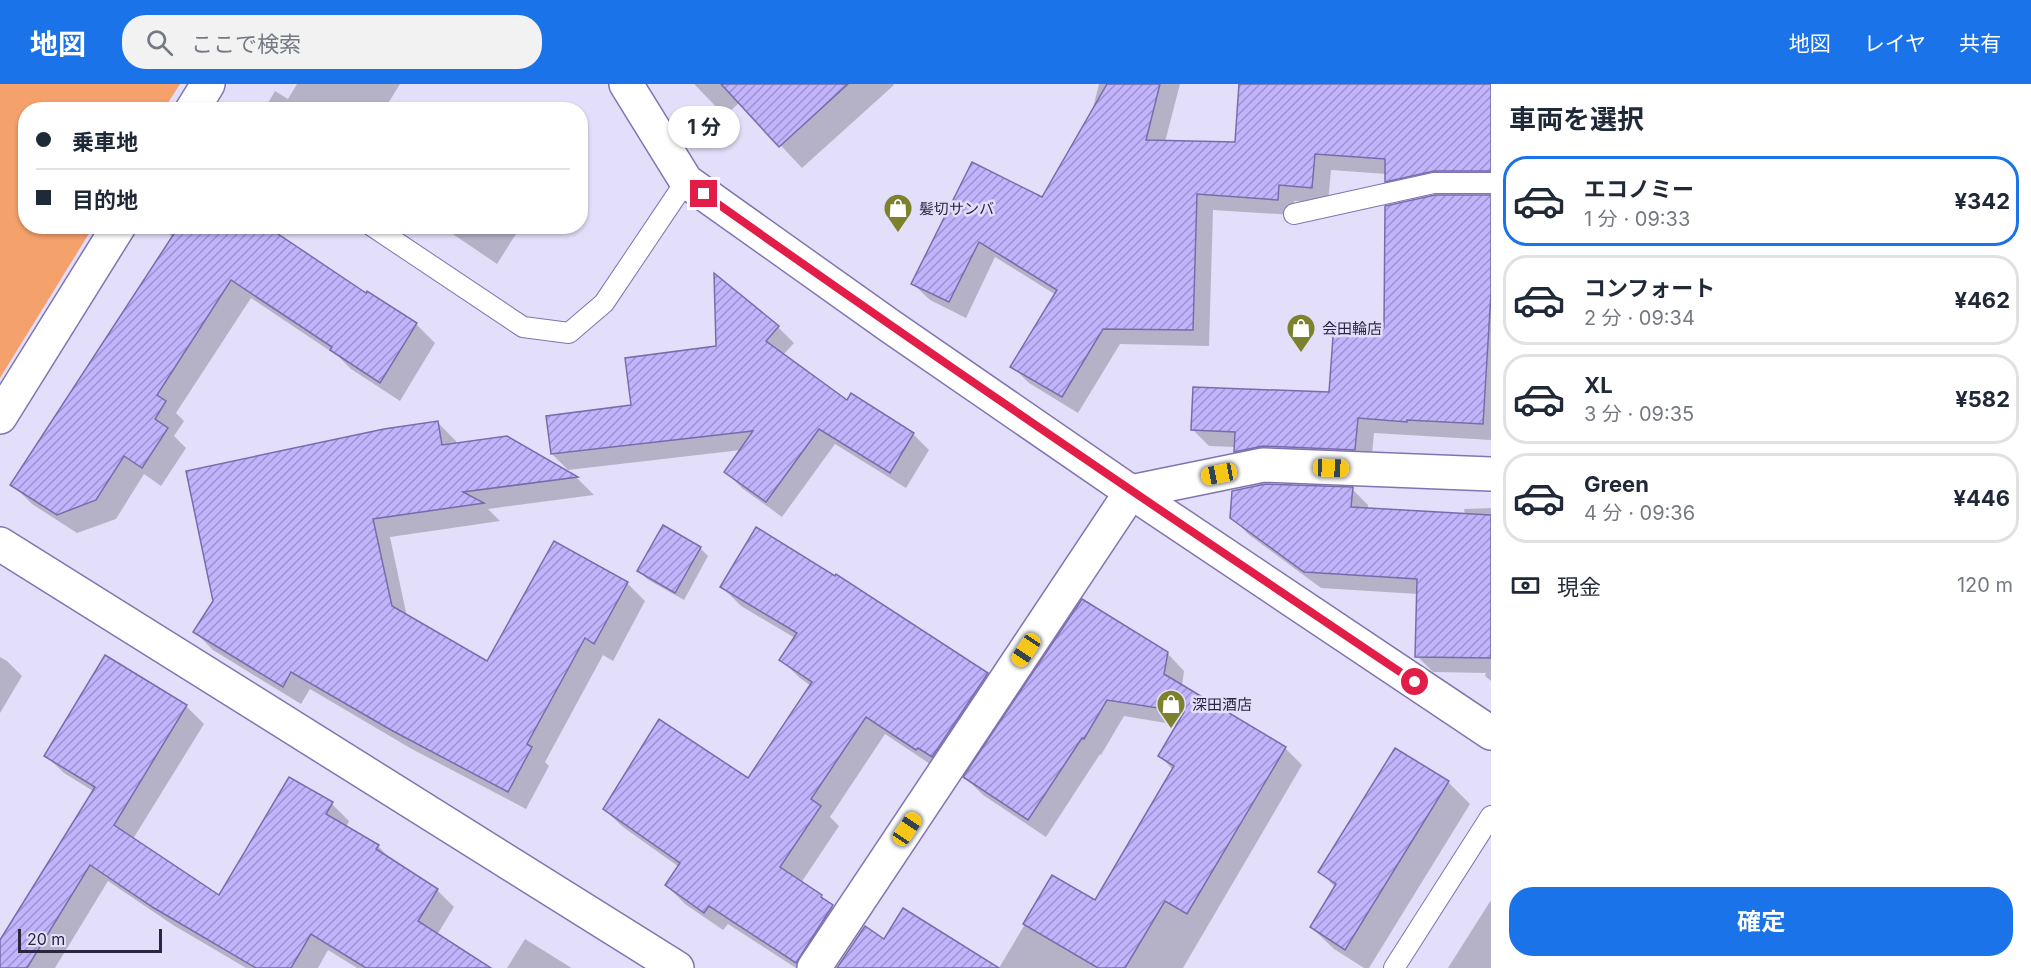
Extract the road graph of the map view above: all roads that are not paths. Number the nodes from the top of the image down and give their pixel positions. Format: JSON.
{"nodes":[{"id":1,"x":626,"y":84,"type":"edge"},
{"id":2,"x":686,"y":181,"type":"junction"},
{"id":3,"x":1491,"y":183,"type":"edge"},
{"id":4,"x":1294,"y":214,"type":"dead end"},
{"id":5,"x":114,"y":234,"type":"edge"},
{"id":6,"x":384,"y":234,"type":"edge"},
{"id":7,"x":0,"y":417,"type":"edge"},
{"id":8,"x":1491,"y":474,"type":"edge"},
{"id":9,"x":1131,"y":492,"type":"junction"},
{"id":10,"x":0,"y":544,"type":"edge"},
{"id":11,"x":1491,"y":733,"type":"edge"},
{"id":12,"x":1491,"y":816,"type":"edge"},
{"id":13,"x":677,"y":968,"type":"edge"},
{"id":14,"x":814,"y":968,"type":"edge"},
{"id":15,"x":1394,"y":968,"type":"edge"}],
"edges":[{"from":1,"to":2,"type":"street"},
{"from":2,"to":6,"type":"lane"},
{"from":2,"to":9,"type":"street"},
{"from":3,"to":4,"type":"lane"},
{"from":5,"to":7,"type":"street"},
{"from":8,"to":9,"type":"street"},
{"from":9,"to":11,"type":"street"},
{"from":9,"to":14,"type":"street"},
{"from":10,"to":13,"type":"street"},
{"from":12,"to":15,"type":"lane"}]}
